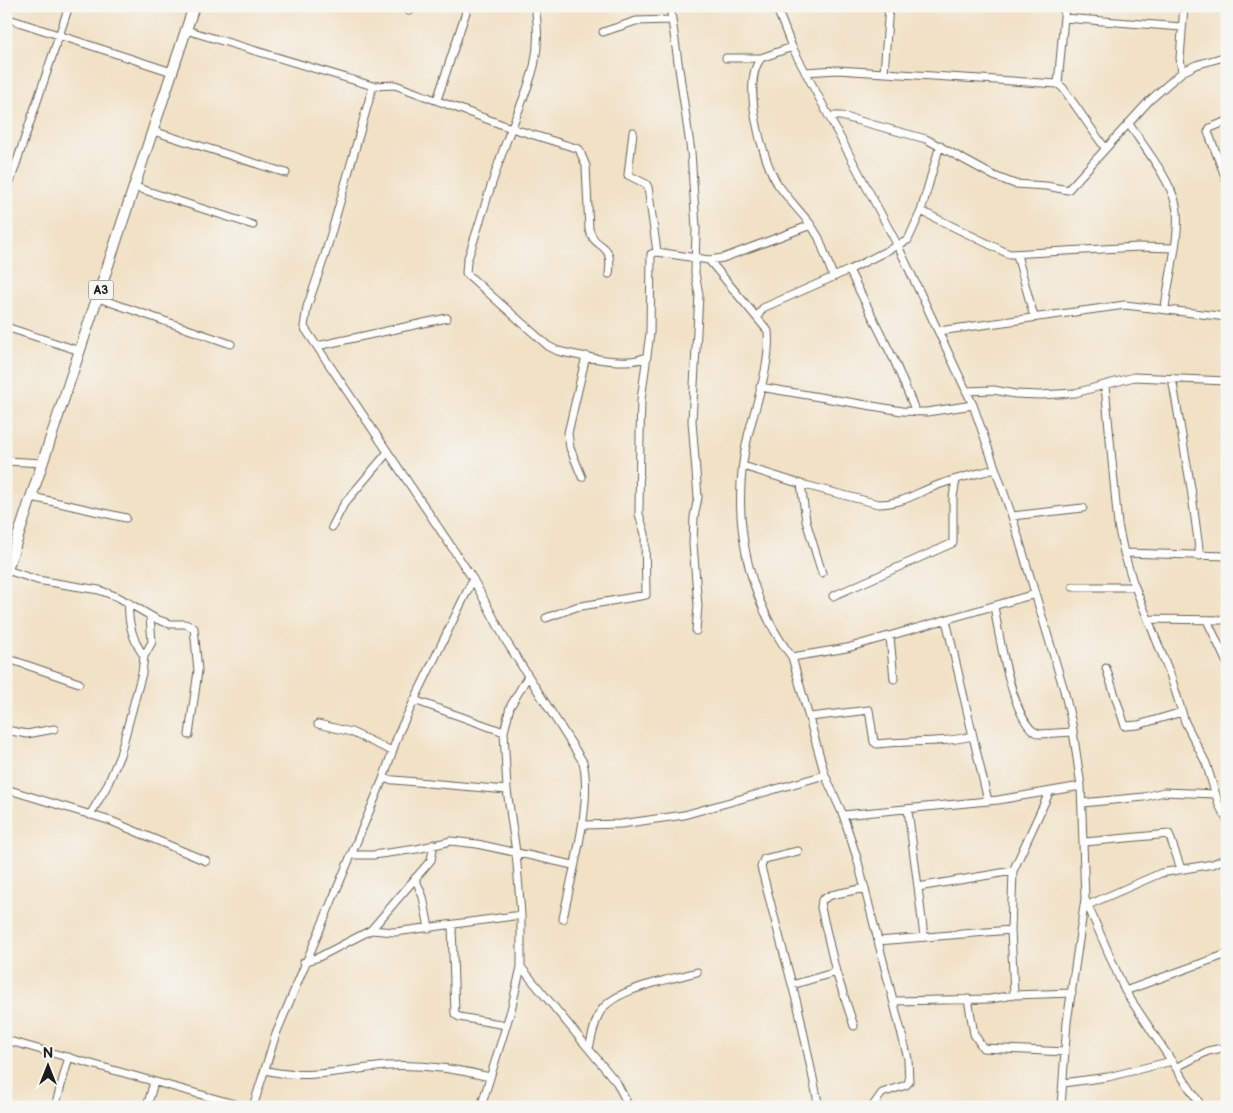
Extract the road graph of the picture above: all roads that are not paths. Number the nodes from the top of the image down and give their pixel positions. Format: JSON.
{"nodes":[{"id":1,"x":70,"y":6,"type":"edge"},
{"id":2,"x":194,"y":6,"type":"edge"},
{"id":3,"x":468,"y":6,"type":"edge"},
{"id":4,"x":535,"y":6,"type":"edge"},
{"id":5,"x":670,"y":6,"type":"edge"},
{"id":6,"x":776,"y":6,"type":"edge"},
{"id":7,"x":889,"y":6,"type":"edge"},
{"id":8,"x":1065,"y":6,"type":"edge"},
{"id":9,"x":1184,"y":6,"type":"edge"},
{"id":10,"x":6,"y":18,"type":"edge"},
{"id":11,"x":1064,"y":18,"type":"junction"},
{"id":12,"x":671,"y":20,"type":"junction"},
{"id":13,"x":1182,"y":27,"type":"junction"},
{"id":14,"x":186,"y":30,"type":"junction"},
{"id":15,"x":603,"y":32,"type":"dead end"},
{"id":16,"x":60,"y":36,"type":"junction"},
{"id":17,"x":792,"y":47,"type":"junction"},
{"id":18,"x":1227,"y":56,"type":"edge"},
{"id":19,"x":726,"y":58,"type":"dead end"},
{"id":20,"x":761,"y":58,"type":"junction"},
{"id":21,"x":172,"y":72,"type":"junction"},
{"id":22,"x":805,"y":72,"type":"junction"},
{"id":23,"x":1182,"y":72,"type":"junction"},
{"id":24,"x":884,"y":73,"type":"junction"},
{"id":25,"x":1058,"y":84,"type":"junction"},
{"id":26,"x":373,"y":86,"type":"junction"},
{"id":27,"x":437,"y":100,"type":"junction"},
{"id":28,"x":829,"y":116,"type":"junction"},
{"id":29,"x":1227,"y":121,"type":"edge"},
{"id":30,"x":1129,"y":124,"type":"junction"},
{"id":31,"x":511,"y":128,"type":"junction"},
{"id":32,"x":153,"y":131,"type":"junction"},
{"id":33,"x":633,"y":132,"type":"dead end"},
{"id":34,"x":940,"y":145,"type":"junction"},
{"id":35,"x":1105,"y":148,"type":"junction"},
{"id":36,"x":286,"y":173,"type":"dead end"},
{"id":37,"x":1227,"y":181,"type":"edge"},
{"id":38,"x":135,"y":188,"type":"junction"},
{"id":39,"x":6,"y":194,"type":"edge"},
{"id":40,"x":921,"y":211,"type":"junction"},
{"id":41,"x":253,"y":225,"type":"dead end"},
{"id":42,"x":811,"y":225,"type":"junction"},
{"id":43,"x":898,"y":246,"type":"junction"},
{"id":44,"x":1174,"y":248,"type":"junction"},
{"id":45,"x":656,"y":252,"type":"junction"},
{"id":46,"x":1017,"y":255,"type":"junction"},
{"id":47,"x":696,"y":259,"type":"junction"},
{"id":48,"x":709,"y":260,"type":"junction"},
{"id":49,"x":849,"y":270,"type":"junction"},
{"id":50,"x":609,"y":274,"type":"dead end"},
{"id":51,"x":833,"y":276,"type":"junction"},
{"id":52,"x":98,"y":298,"type":"junction"},
{"id":53,"x":748,"y":304,"type":"junction"},
{"id":54,"x":763,"y":308,"type":"junction"},
{"id":55,"x":1165,"y":308,"type":"junction"},
{"id":56,"x":758,"y":316,"type":"junction"},
{"id":57,"x":1227,"y":316,"type":"edge"},
{"id":58,"x":1034,"y":317,"type":"junction"},
{"id":59,"x":447,"y":318,"type":"dead end"},
{"id":60,"x":6,"y":327,"type":"edge"},
{"id":61,"x":939,"y":331,"type":"junction"},
{"id":62,"x":231,"y":344,"type":"dead end"},
{"id":63,"x":317,"y":346,"type":"junction"},
{"id":64,"x":80,"y":351,"type":"junction"},
{"id":65,"x":586,"y":356,"type":"junction"},
{"id":66,"x":646,"y":357,"type":"junction"},
{"id":67,"x":1172,"y":378,"type":"junction"},
{"id":68,"x":1227,"y":381,"type":"edge"},
{"id":69,"x":1105,"y":386,"type":"junction"},
{"id":70,"x":760,"y":387,"type":"junction"},
{"id":71,"x":966,"y":391,"type":"junction"},
{"id":72,"x":973,"y":405,"type":"junction"},
{"id":73,"x":916,"y":412,"type":"junction"},
{"id":74,"x":388,"y":452,"type":"junction"},
{"id":75,"x":6,"y":461,"type":"edge"},
{"id":76,"x":43,"y":463,"type":"junction"},
{"id":77,"x":743,"y":466,"type":"junction"},
{"id":78,"x":995,"y":469,"type":"junction"},
{"id":79,"x":582,"y":477,"type":"dead end"},
{"id":80,"x":956,"y":480,"type":"junction"},
{"id":81,"x":801,"y":484,"type":"junction"},
{"id":82,"x":32,"y":497,"type":"junction"},
{"id":83,"x":1082,"y":508,"type":"dead end"},
{"id":84,"x":1012,"y":516,"type":"junction"},
{"id":85,"x":126,"y":518,"type":"dead end"},
{"id":86,"x":332,"y":527,"type":"dead end"},
{"id":87,"x":1124,"y":553,"type":"junction"},
{"id":88,"x":1200,"y":556,"type":"junction"},
{"id":89,"x":1227,"y":556,"type":"edge"},
{"id":90,"x":7,"y":571,"type":"edge"},
{"id":91,"x":822,"y":573,"type":"dead end"},
{"id":92,"x":473,"y":579,"type":"junction"},
{"id":93,"x":1073,"y":587,"type":"dead end"},
{"id":94,"x":1135,"y":587,"type":"junction"},
{"id":95,"x":1035,"y":594,"type":"junction"},
{"id":96,"x":833,"y":596,"type":"dead end"},
{"id":97,"x":129,"y":603,"type":"junction"},
{"id":98,"x":994,"y":606,"type":"junction"},
{"id":99,"x":150,"y":617,"type":"junction"},
{"id":100,"x":546,"y":618,"type":"dead end"},
{"id":101,"x":1148,"y":619,"type":"junction"},
{"id":102,"x":946,"y":620,"type":"junction"},
{"id":103,"x":1227,"y":620,"type":"edge"},
{"id":104,"x":1212,"y":622,"type":"junction"},
{"id":105,"x":696,"y":631,"type":"dead end"},
{"id":106,"x":890,"y":637,"type":"junction"},
{"id":107,"x":144,"y":656,"type":"junction"},
{"id":108,"x":792,"y":657,"type":"junction"},
{"id":109,"x":6,"y":658,"type":"edge"},
{"id":110,"x":1227,"y":663,"type":"edge"},
{"id":111,"x":1106,"y":668,"type":"dead end"},
{"id":112,"x":528,"y":676,"type":"junction"},
{"id":113,"x":894,"y":679,"type":"dead end"},
{"id":114,"x":79,"y":683,"type":"dead end"},
{"id":115,"x":414,"y":700,"type":"junction"},
{"id":116,"x":1182,"y":712,"type":"junction"},
{"id":117,"x":810,"y":717,"type":"junction"},
{"id":118,"x":318,"y":724,"type":"dead end"},
{"id":119,"x":54,"y":729,"type":"dead end"},
{"id":120,"x":6,"y":730,"type":"edge"},
{"id":121,"x":504,"y":732,"type":"junction"},
{"id":122,"x":1073,"y":732,"type":"junction"},
{"id":123,"x":189,"y":735,"type":"dead end"},
{"id":124,"x":972,"y":736,"type":"junction"},
{"id":125,"x":392,"y":752,"type":"junction"},
{"id":126,"x":825,"y":775,"type":"junction"},
{"id":127,"x":383,"y":780,"type":"junction"},
{"id":128,"x":1081,"y":786,"type":"junction"},
{"id":129,"x":6,"y":789,"type":"edge"},
{"id":130,"x":507,"y":790,"type":"junction"},
{"id":131,"x":1049,"y":793,"type":"junction"},
{"id":132,"x":1216,"y":794,"type":"junction"},
{"id":133,"x":988,"y":801,"type":"junction"},
{"id":134,"x":1082,"y":803,"type":"junction"},
{"id":135,"x":908,"y":810,"type":"junction"},
{"id":136,"x":90,"y":815,"type":"junction"},
{"id":137,"x":843,"y":815,"type":"junction"},
{"id":138,"x":1227,"y":820,"type":"edge"},
{"id":139,"x":582,"y":825,"type":"junction"},
{"id":140,"x":1085,"y":842,"type":"junction"},
{"id":141,"x":434,"y":844,"type":"junction"},
{"id":142,"x":798,"y":851,"type":"dead end"},
{"id":143,"x":516,"y":852,"type":"junction"},
{"id":144,"x":351,"y":855,"type":"junction"},
{"id":145,"x":1227,"y":858,"type":"edge"},
{"id":146,"x":206,"y":860,"type":"dead end"},
{"id":147,"x":573,"y":866,"type":"junction"},
{"id":148,"x":1181,"y":868,"type":"junction"},
{"id":149,"x":1013,"y":871,"type":"junction"},
{"id":150,"x":415,"y":878,"type":"junction"},
{"id":151,"x":918,"y":887,"type":"junction"},
{"id":152,"x":865,"y":888,"type":"junction"},
{"id":153,"x":1086,"y":902,"type":"junction"},
{"id":154,"x":521,"y":916,"type":"junction"},
{"id":155,"x":563,"y":919,"type":"dead end"},
{"id":156,"x":452,"y":925,"type":"junction"},
{"id":157,"x":429,"y":928,"type":"junction"},
{"id":158,"x":371,"y":930,"type":"junction"},
{"id":159,"x":1011,"y":930,"type":"junction"},
{"id":160,"x":924,"y":938,"type":"junction"},
{"id":161,"x":878,"y":941,"type":"junction"},
{"id":162,"x":1227,"y":954,"type":"edge"},
{"id":163,"x":304,"y":962,"type":"junction"},
{"id":164,"x":520,"y":968,"type":"junction"},
{"id":165,"x":697,"y":972,"type":"dead end"},
{"id":166,"x":836,"y":972,"type":"junction"},
{"id":167,"x":792,"y":985,"type":"junction"},
{"id":168,"x":1125,"y":991,"type":"junction"},
{"id":169,"x":1072,"y":994,"type":"junction"},
{"id":170,"x":1014,"y":995,"type":"junction"},
{"id":171,"x":968,"y":999,"type":"junction"},
{"id":172,"x":894,"y":1001,"type":"junction"},
{"id":173,"x":506,"y":1025,"type":"junction"},
{"id":174,"x":854,"y":1026,"type":"dead end"},
{"id":175,"x":6,"y":1040,"type":"edge"},
{"id":176,"x":1227,"y":1047,"type":"edge"},
{"id":177,"x":589,"y":1048,"type":"junction"},
{"id":178,"x":1065,"y":1052,"type":"junction"},
{"id":179,"x":69,"y":1057,"type":"junction"},
{"id":180,"x":1175,"y":1064,"type":"junction"},
{"id":181,"x":265,"y":1070,"type":"junction"},
{"id":182,"x":490,"y":1077,"type":"junction"},
{"id":183,"x":154,"y":1082,"type":"junction"},
{"id":184,"x":1063,"y":1083,"type":"junction"},
{"id":185,"x":55,"y":1107,"type":"edge"},
{"id":186,"x":147,"y":1107,"type":"edge"},
{"id":187,"x":246,"y":1107,"type":"edge"},
{"id":188,"x":253,"y":1107,"type":"edge"},
{"id":189,"x":481,"y":1107,"type":"edge"},
{"id":190,"x":629,"y":1107,"type":"edge"},
{"id":191,"x":818,"y":1107,"type":"edge"},
{"id":192,"x":872,"y":1107,"type":"edge"},
{"id":193,"x":1061,"y":1107,"type":"edge"},
{"id":194,"x":1202,"y":1107,"type":"edge"}],
"edges":[{"from":1,"to":16,"type":"street"},
{"from":2,"to":14,"type":"highway","number":"A3"},
{"from":3,"to":27,"type":"street"},
{"from":4,"to":31,"type":"street"},
{"from":5,"to":12,"type":"street"},
{"from":6,"to":17,"type":"street"},
{"from":7,"to":24,"type":"street"},
{"from":8,"to":11,"type":"street"},
{"from":9,"to":13,"type":"street"},
{"from":10,"to":16,"type":"street"},
{"from":11,"to":13,"type":"street"},
{"from":11,"to":25,"type":"street"},
{"from":12,"to":15,"type":"street"},
{"from":12,"to":47,"type":"street"},
{"from":13,"to":23,"type":"street"},
{"from":14,"to":21,"type":"highway","number":"A3"},
{"from":14,"to":26,"type":"street"},
{"from":16,"to":21,"type":"street"},
{"from":16,"to":39,"type":"street"},
{"from":17,"to":20,"type":"street"},
{"from":17,"to":22,"type":"street"},
{"from":18,"to":23,"type":"street"},
{"from":19,"to":20,"type":"street"},
{"from":20,"to":42,"type":"street"},
{"from":21,"to":32,"type":"highway","number":"A3"},
{"from":22,"to":24,"type":"street"},
{"from":22,"to":28,"type":"street"},
{"from":23,"to":30,"type":"street"},
{"from":24,"to":25,"type":"street"},
{"from":25,"to":35,"type":"street"},
{"from":26,"to":27,"type":"street"},
{"from":26,"to":63,"type":"street"},
{"from":27,"to":31,"type":"street"},
{"from":28,"to":34,"type":"street"},
{"from":28,"to":43,"type":"street"},
{"from":29,"to":37,"type":"street"},
{"from":30,"to":35,"type":"street"},
{"from":30,"to":44,"type":"street"},
{"from":31,"to":50,"type":"street"},
{"from":31,"to":65,"type":"street"},
{"from":32,"to":36,"type":"street"},
{"from":32,"to":38,"type":"highway","number":"A3"},
{"from":33,"to":45,"type":"street"},
{"from":34,"to":35,"type":"street"},
{"from":34,"to":40,"type":"street"},
{"from":38,"to":41,"type":"street"},
{"from":38,"to":52,"type":"highway","number":"A3"},
{"from":40,"to":43,"type":"street"},
{"from":40,"to":46,"type":"street"},
{"from":42,"to":48,"type":"street"},
{"from":42,"to":51,"type":"street"},
{"from":43,"to":49,"type":"street"},
{"from":43,"to":61,"type":"street"},
{"from":44,"to":46,"type":"street"},
{"from":44,"to":55,"type":"street"},
{"from":45,"to":47,"type":"street"},
{"from":45,"to":66,"type":"street"},
{"from":46,"to":58,"type":"street"},
{"from":47,"to":48,"type":"street"},
{"from":47,"to":105,"type":"street"},
{"from":48,"to":53,"type":"street"},
{"from":49,"to":51,"type":"street"},
{"from":49,"to":73,"type":"street"},
{"from":51,"to":54,"type":"street"},
{"from":52,"to":62,"type":"street"},
{"from":52,"to":64,"type":"highway","number":"A3"},
{"from":53,"to":54,"type":"street"},
{"from":53,"to":56,"type":"street"},
{"from":54,"to":56,"type":"street"},
{"from":55,"to":57,"type":"street"},
{"from":55,"to":58,"type":"street"},
{"from":56,"to":70,"type":"street"},
{"from":58,"to":61,"type":"street"},
{"from":59,"to":63,"type":"street"},
{"from":60,"to":64,"type":"street"},
{"from":61,"to":71,"type":"street"},
{"from":63,"to":74,"type":"street"},
{"from":64,"to":76,"type":"highway","number":"A3"},
{"from":65,"to":66,"type":"street"},
{"from":65,"to":79,"type":"street"},
{"from":66,"to":100,"type":"street"},
{"from":67,"to":68,"type":"street"},
{"from":67,"to":69,"type":"street"},
{"from":67,"to":88,"type":"street"},
{"from":69,"to":71,"type":"street"},
{"from":69,"to":87,"type":"street"},
{"from":70,"to":73,"type":"street"},
{"from":70,"to":77,"type":"street"},
{"from":71,"to":72,"type":"street"},
{"from":72,"to":73,"type":"street"},
{"from":72,"to":78,"type":"street"},
{"from":74,"to":86,"type":"street"},
{"from":74,"to":92,"type":"street"},
{"from":75,"to":76,"type":"street"},
{"from":76,"to":82,"type":"highway","number":"A3"},
{"from":77,"to":81,"type":"street"},
{"from":77,"to":108,"type":"street"},
{"from":78,"to":80,"type":"street"},
{"from":78,"to":84,"type":"street"},
{"from":80,"to":81,"type":"street"},
{"from":80,"to":96,"type":"street"},
{"from":81,"to":91,"type":"street"},
{"from":82,"to":85,"type":"street"},
{"from":82,"to":90,"type":"highway","number":"A3"},
{"from":83,"to":84,"type":"street"},
{"from":84,"to":95,"type":"street"},
{"from":87,"to":88,"type":"street"},
{"from":87,"to":94,"type":"street"},
{"from":88,"to":89,"type":"street"},
{"from":90,"to":97,"type":"street"},
{"from":92,"to":112,"type":"street"},
{"from":92,"to":115,"type":"street"},
{"from":93,"to":94,"type":"street"},
{"from":94,"to":101,"type":"street"},
{"from":95,"to":98,"type":"street"},
{"from":95,"to":122,"type":"street"},
{"from":97,"to":99,"type":"street"},
{"from":97,"to":107,"type":"street"},
{"from":98,"to":102,"type":"street"},
{"from":98,"to":122,"type":"street"},
{"from":99,"to":107,"type":"street"},
{"from":99,"to":123,"type":"street"},
{"from":101,"to":104,"type":"street"},
{"from":101,"to":116,"type":"street"},
{"from":102,"to":106,"type":"street"},
{"from":102,"to":124,"type":"street"},
{"from":103,"to":104,"type":"street"},
{"from":104,"to":110,"type":"street"},
{"from":106,"to":108,"type":"street"},
{"from":106,"to":113,"type":"street"},
{"from":107,"to":136,"type":"street"},
{"from":108,"to":117,"type":"street"},
{"from":109,"to":114,"type":"street"},
{"from":111,"to":116,"type":"street"},
{"from":112,"to":121,"type":"street"},
{"from":112,"to":139,"type":"street"},
{"from":115,"to":121,"type":"street"},
{"from":115,"to":125,"type":"street"},
{"from":116,"to":132,"type":"street"},
{"from":117,"to":124,"type":"street"},
{"from":117,"to":126,"type":"street"},
{"from":118,"to":125,"type":"street"},
{"from":119,"to":120,"type":"street"},
{"from":121,"to":130,"type":"street"},
{"from":122,"to":128,"type":"street"},
{"from":124,"to":133,"type":"street"},
{"from":125,"to":127,"type":"street"},
{"from":126,"to":137,"type":"street"},
{"from":126,"to":139,"type":"street"},
{"from":127,"to":130,"type":"street"},
{"from":127,"to":144,"type":"street"},
{"from":128,"to":131,"type":"street"},
{"from":128,"to":134,"type":"street"},
{"from":129,"to":136,"type":"street"},
{"from":130,"to":143,"type":"street"},
{"from":131,"to":133,"type":"street"},
{"from":131,"to":149,"type":"street"},
{"from":132,"to":134,"type":"street"},
{"from":132,"to":138,"type":"street"},
{"from":133,"to":135,"type":"street"},
{"from":134,"to":140,"type":"street"},
{"from":135,"to":137,"type":"street"},
{"from":135,"to":151,"type":"street"},
{"from":136,"to":146,"type":"street"},
{"from":137,"to":152,"type":"street"},
{"from":139,"to":147,"type":"street"},
{"from":140,"to":148,"type":"street"},
{"from":140,"to":153,"type":"street"},
{"from":141,"to":143,"type":"street"},
{"from":141,"to":144,"type":"street"},
{"from":141,"to":150,"type":"street"},
{"from":142,"to":167,"type":"street"},
{"from":143,"to":147,"type":"street"},
{"from":143,"to":154,"type":"street"},
{"from":144,"to":163,"type":"street"},
{"from":145,"to":148,"type":"street"},
{"from":147,"to":155,"type":"street"},
{"from":148,"to":153,"type":"street"},
{"from":149,"to":151,"type":"street"},
{"from":149,"to":159,"type":"street"},
{"from":150,"to":157,"type":"street"},
{"from":150,"to":158,"type":"street"},
{"from":151,"to":160,"type":"street"},
{"from":152,"to":161,"type":"street"},
{"from":152,"to":166,"type":"street"},
{"from":153,"to":168,"type":"street"},
{"from":153,"to":169,"type":"street"},
{"from":154,"to":156,"type":"street"},
{"from":154,"to":164,"type":"street"},
{"from":156,"to":157,"type":"street"},
{"from":156,"to":173,"type":"street"},
{"from":157,"to":158,"type":"street"},
{"from":158,"to":163,"type":"street"},
{"from":159,"to":160,"type":"street"},
{"from":159,"to":170,"type":"street"},
{"from":160,"to":161,"type":"street"},
{"from":161,"to":172,"type":"street"},
{"from":162,"to":168,"type":"street"},
{"from":163,"to":181,"type":"street"},
{"from":164,"to":173,"type":"street"},
{"from":164,"to":177,"type":"street"},
{"from":165,"to":177,"type":"street"},
{"from":166,"to":167,"type":"street"},
{"from":166,"to":174,"type":"street"},
{"from":167,"to":191,"type":"street"},
{"from":168,"to":180,"type":"street"},
{"from":169,"to":170,"type":"street"},
{"from":169,"to":178,"type":"street"},
{"from":170,"to":171,"type":"street"},
{"from":171,"to":172,"type":"street"},
{"from":171,"to":178,"type":"street"},
{"from":172,"to":192,"type":"street"},
{"from":173,"to":182,"type":"street"},
{"from":175,"to":179,"type":"street"},
{"from":176,"to":180,"type":"street"},
{"from":177,"to":190,"type":"street"},
{"from":178,"to":184,"type":"street"},
{"from":179,"to":183,"type":"street"},
{"from":179,"to":185,"type":"street"},
{"from":180,"to":184,"type":"street"},
{"from":180,"to":194,"type":"street"},
{"from":181,"to":182,"type":"street"},
{"from":181,"to":188,"type":"street"},
{"from":182,"to":189,"type":"street"},
{"from":183,"to":186,"type":"street"},
{"from":183,"to":187,"type":"street"},
{"from":184,"to":193,"type":"street"}]}
